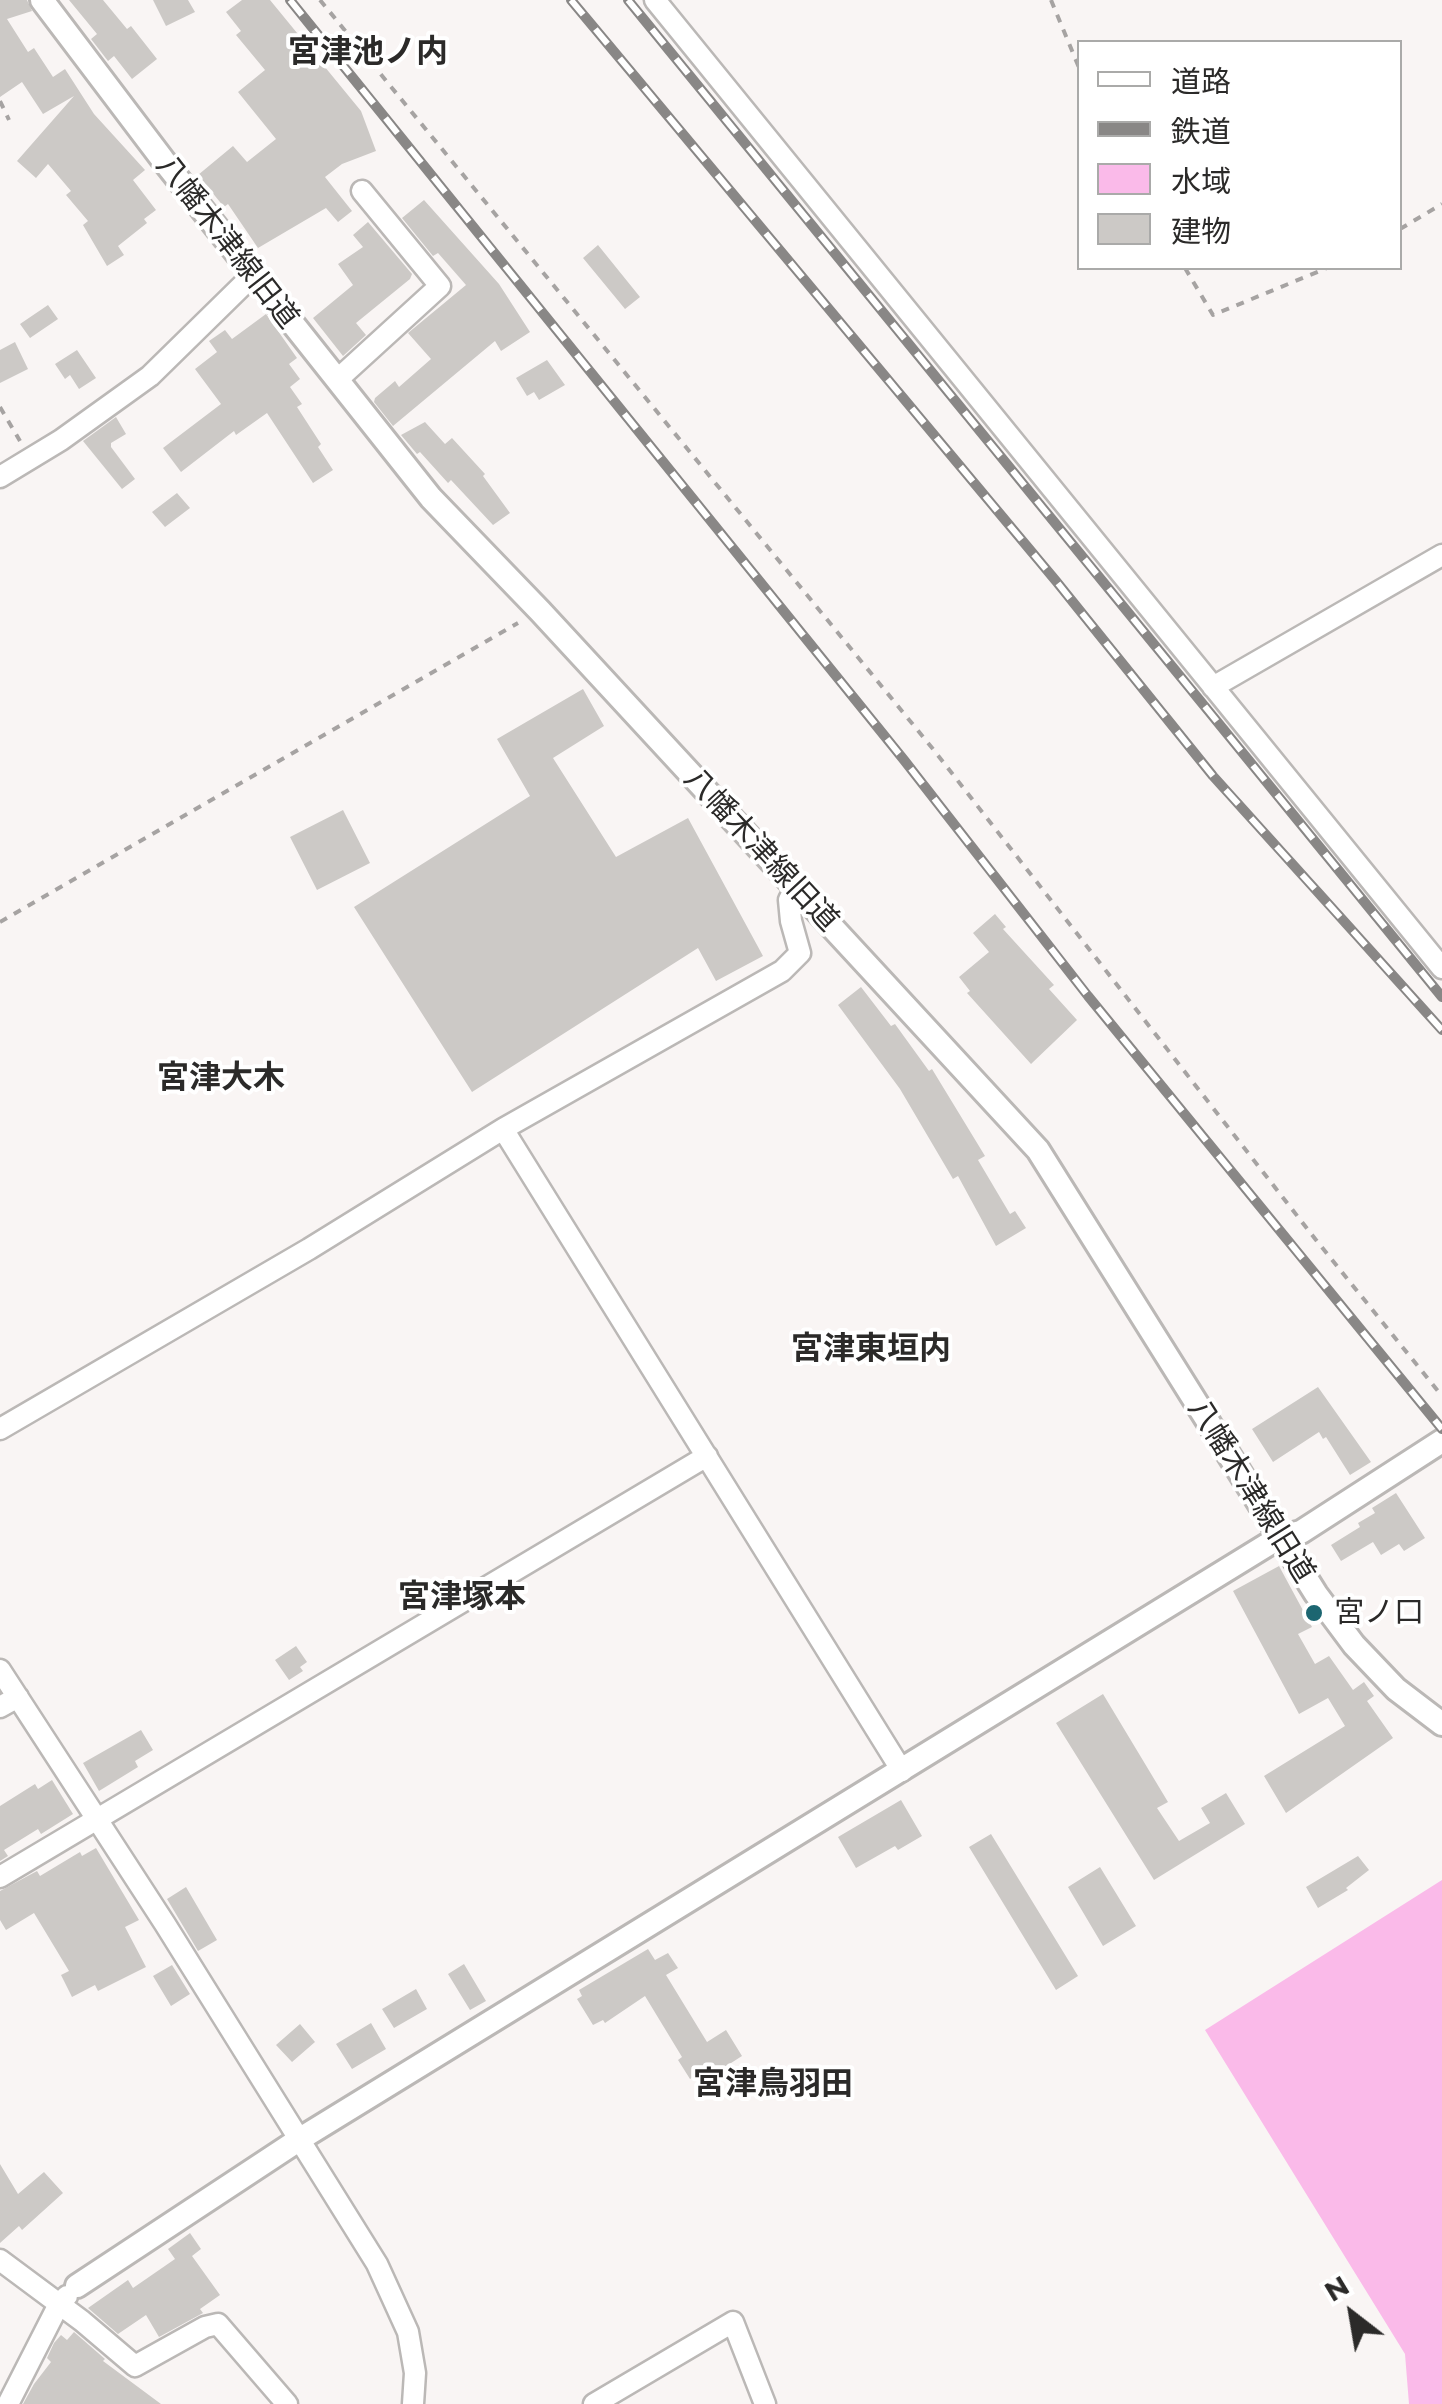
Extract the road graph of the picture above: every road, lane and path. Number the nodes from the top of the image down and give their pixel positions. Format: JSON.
{"nodes":[{"id":1,"x":42,"y":0,"type":"edge"},
{"id":2,"x":320,"y":0,"type":"edge"},
{"id":3,"x":655,"y":0,"type":"edge"},
{"id":4,"x":1052,"y":0,"type":"edge"},
{"id":5,"x":1077,"y":62,"type":"edge"},
{"id":6,"x":0,"y":101,"type":"edge"},
{"id":7,"x":9,"y":120,"type":"dead end"},
{"id":8,"x":362,"y":191,"type":"dead end"},
{"id":9,"x":1442,"y":204,"type":"edge"},
{"id":10,"x":1402,"y":228,"type":"edge"},
{"id":11,"x":1185,"y":270,"type":"edge"},
{"id":12,"x":1322,"y":270,"type":"edge"},
{"id":13,"x":253,"y":275,"type":"junction"},
{"id":14,"x":337,"y":380,"type":"junction"},
{"id":15,"x":0,"y":406,"type":"edge"},
{"id":16,"x":30,"y":458,"type":"junction"},
{"id":17,"x":0,"y":477,"type":"edge"},
{"id":18,"x":1442,"y":555,"type":"edge"},
{"id":19,"x":540,"y":610,"type":"junction"},
{"id":20,"x":1213,"y":687,"type":"junction"},
{"id":21,"x":796,"y":888,"type":"junction"},
{"id":22,"x":0,"y":922,"type":"edge"},
{"id":23,"x":1442,"y":968,"type":"edge"},
{"id":24,"x":504,"y":1130,"type":"junction"},
{"id":25,"x":1442,"y":1396,"type":"edge"},
{"id":26,"x":0,"y":1429,"type":"edge"},
{"id":27,"x":1442,"y":1442,"type":"edge"},
{"id":28,"x":707,"y":1456,"type":"junction"},
{"id":29,"x":1280,"y":1537,"type":"junction"},
{"id":30,"x":0,"y":1670,"type":"edge"},
{"id":31,"x":9,"y":1702,"type":"edge"},
{"id":32,"x":1442,"y":1724,"type":"edge"},
{"id":33,"x":902,"y":1771,"type":"junction"},
{"id":34,"x":97,"y":1821,"type":"junction"},
{"id":35,"x":0,"y":1877,"type":"edge"},
{"id":36,"x":300,"y":2139,"type":"junction"},
{"id":37,"x":0,"y":2260,"type":"edge"},
{"id":38,"x":78,"y":2286,"type":"joint"},
{"id":39,"x":59,"y":2304,"type":"junction"},
{"id":40,"x":417,"y":2401,"type":"edge"},
{"id":41,"x":8,"y":2404,"type":"edge"},
{"id":42,"x":287,"y":2404,"type":"edge"},
{"id":43,"x":594,"y":2404,"type":"edge"},
{"id":44,"x":764,"y":2404,"type":"edge"}],
"edges":[{"from":1,"to":13,"type":"street","name":"八幡木津線旧道"},
{"from":2,"to":25,"type":"path"},
{"from":3,"to":20,"type":"street"},
{"from":4,"to":5,"type":"path"},
{"from":6,"to":7,"type":"path"},
{"from":8,"to":14,"type":"street"},
{"from":9,"to":10,"type":"path"},
{"from":11,"to":12,"type":"path"},
{"from":13,"to":14,"type":"street","name":"八幡木津線旧道"},
{"from":13,"to":16,"type":"street"},
{"from":14,"to":19,"type":"street","name":"八幡木津線旧道"},
{"from":15,"to":16,"type":"path"},
{"from":16,"to":17,"type":"street"},
{"from":18,"to":20,"type":"street"},
{"from":19,"to":21,"type":"street","name":"八幡木津線旧道"},
{"from":19,"to":22,"type":"path"},
{"from":20,"to":23,"type":"street"},
{"from":21,"to":24,"type":"street"},
{"from":21,"to":29,"type":"street","name":"八幡木津線旧道"},
{"from":24,"to":26,"type":"street"},
{"from":24,"to":28,"type":"street"},
{"from":27,"to":29,"type":"street"},
{"from":28,"to":33,"type":"street"},
{"from":28,"to":34,"type":"street"},
{"from":29,"to":32,"type":"street","name":"八幡木津線旧道"},
{"from":29,"to":33,"type":"street"},
{"from":30,"to":31,"type":"street"},
{"from":31,"to":34,"type":"street"},
{"from":33,"to":36,"type":"street"},
{"from":34,"to":35,"type":"street"},
{"from":34,"to":36,"type":"street"},
{"from":36,"to":38,"type":"street"},
{"from":36,"to":40,"type":"street"},
{"from":37,"to":39,"type":"street"},
{"from":38,"to":39,"type":"street"},
{"from":39,"to":41,"type":"street"},
{"from":39,"to":42,"type":"street"},
{"from":43,"to":44,"type":"street"}]}
